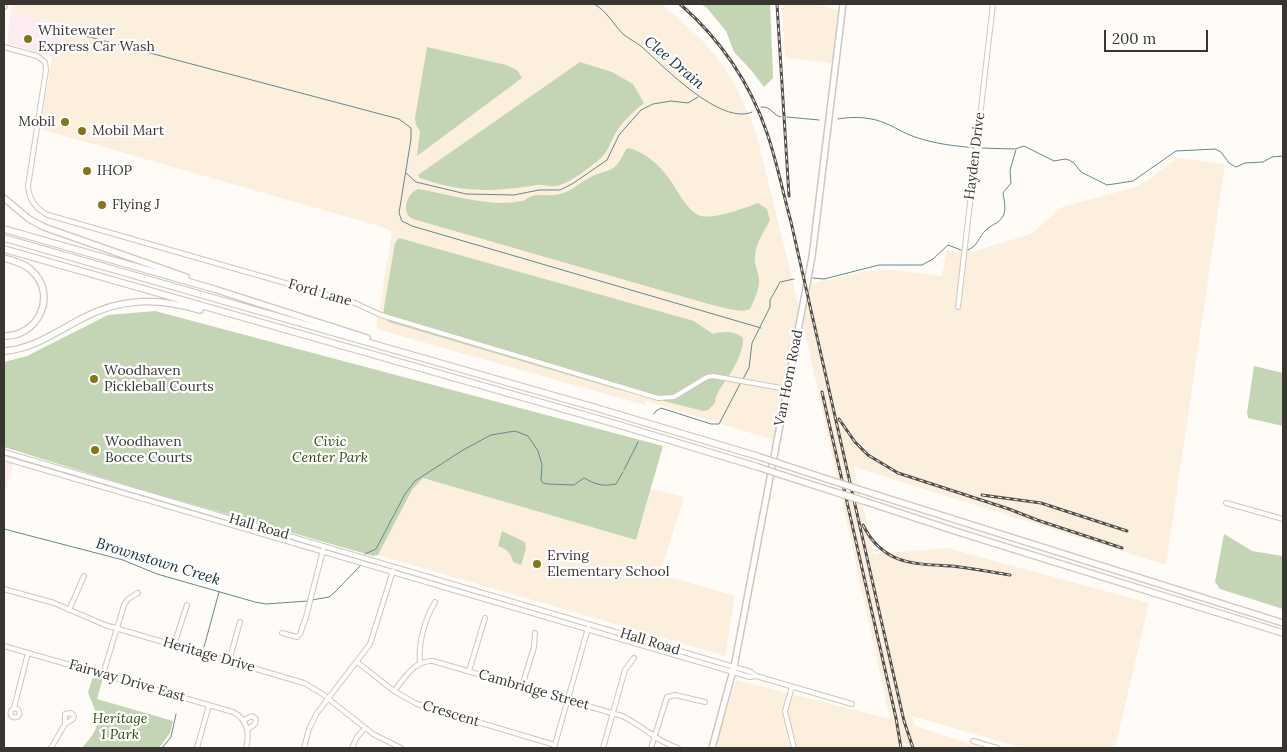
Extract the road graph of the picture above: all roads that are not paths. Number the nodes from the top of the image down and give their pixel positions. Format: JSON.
{"nodes":[{"id":1,"x":842,"y":4,"type":"edge"},
{"id":2,"x":993,"y":4,"type":"edge"},
{"id":3,"x":4,"y":47,"type":"edge"},
{"id":4,"x":4,"y":198,"type":"edge"},
{"id":5,"x":4,"y":229,"type":"edge"},
{"id":6,"x":4,"y":238,"type":"edge"},
{"id":7,"x":4,"y":249,"type":"edge"},
{"id":8,"x":4,"y":258,"type":"edge"},
{"id":9,"x":214,"y":289,"type":"junction"},
{"id":10,"x":958,"y":307,"type":"dead end"},
{"id":11,"x":233,"y":315,"type":"junction"},
{"id":12,"x":4,"y":336,"type":"edge"},
{"id":13,"x":382,"y":346,"type":"junction"},
{"id":14,"x":4,"y":351,"type":"edge"},
{"id":15,"x":787,"y":389,"type":"junction"},
{"id":16,"x":4,"y":452,"type":"edge"},
{"id":17,"x":4,"y":458,"type":"edge"},
{"id":18,"x":25,"y":459,"type":"junction"},
{"id":19,"x":23,"y":464,"type":"junction"},
{"id":20,"x":102,"y":481,"type":"junction"},
{"id":21,"x":100,"y":487,"type":"junction"},
{"id":22,"x":171,"y":501,"type":"junction"},
{"id":23,"x":1226,"y":503,"type":"dead end"},
{"id":24,"x":170,"y":507,"type":"junction"},
{"id":25,"x":1283,"y":519,"type":"edge"},
{"id":26,"x":325,"y":546,"type":"junction"},
{"id":27,"x":323,"y":551,"type":"junction"},
{"id":28,"x":394,"y":566,"type":"junction"},
{"id":29,"x":392,"y":572,"type":"junction"},
{"id":30,"x":84,"y":576,"type":"dead end"},
{"id":31,"x":4,"y":589,"type":"edge"},
{"id":32,"x":138,"y":593,"type":"dead end"},
{"id":33,"x":435,"y":602,"type":"dead end"},
{"id":34,"x":514,"y":602,"type":"junction"},
{"id":35,"x":187,"y":605,"type":"dead end"},
{"id":36,"x":513,"y":607,"type":"junction"},
{"id":37,"x":69,"y":610,"type":"junction"},
{"id":38,"x":485,"y":618,"type":"dead end"},
{"id":39,"x":240,"y":622,"type":"dead end"},
{"id":40,"x":1283,"y":623,"type":"edge"},
{"id":41,"x":589,"y":624,"type":"junction"},
{"id":42,"x":116,"y":628,"type":"junction"},
{"id":43,"x":587,"y":629,"type":"junction"},
{"id":44,"x":617,"y":632,"type":"junction"},
{"id":45,"x":282,"y":633,"type":"dead end"},
{"id":46,"x":535,"y":633,"type":"dead end"},
{"id":47,"x":1283,"y":633,"type":"edge"},
{"id":48,"x":616,"y":638,"type":"junction"},
{"id":49,"x":174,"y":645,"type":"junction"},
{"id":50,"x":4,"y":646,"type":"edge"},
{"id":51,"x":28,"y":653,"type":"junction"},
{"id":52,"x":634,"y":658,"type":"dead end"},
{"id":53,"x":229,"y":661,"type":"junction"},
{"id":54,"x":357,"y":662,"type":"junction"},
{"id":55,"x":420,"y":662,"type":"junction"},
{"id":56,"x":733,"y":670,"type":"junction"},
{"id":57,"x":469,"y":671,"type":"junction"},
{"id":58,"x":103,"y":674,"type":"junction"},
{"id":59,"x":522,"y":686,"type":"junction"},
{"id":60,"x":792,"y":687,"type":"junction"},
{"id":61,"x":394,"y":691,"type":"junction"},
{"id":62,"x":328,"y":698,"type":"junction"},
{"id":63,"x":567,"y":700,"type":"junction"},
{"id":64,"x":705,"y":702,"type":"dead end"},
{"id":65,"x":852,"y":704,"type":"dead end"},
{"id":66,"x":208,"y":705,"type":"junction"},
{"id":67,"x":14,"y":708,"type":"dead end"},
{"id":68,"x":612,"y":713,"type":"junction"},
{"id":69,"x":65,"y":724,"type":"dead end"},
{"id":70,"x":365,"y":728,"type":"junction"},
{"id":71,"x":655,"y":736,"type":"junction"},
{"id":72,"x":973,"y":741,"type":"dead end"},
{"id":73,"x":554,"y":747,"type":"edge"},
{"id":74,"x":51,"y":748,"type":"edge"},
{"id":75,"x":197,"y":748,"type":"edge"},
{"id":76,"x":246,"y":748,"type":"edge"},
{"id":77,"x":304,"y":748,"type":"edge"},
{"id":78,"x":352,"y":748,"type":"edge"},
{"id":79,"x":401,"y":748,"type":"edge"},
{"id":80,"x":602,"y":748,"type":"edge"},
{"id":81,"x":651,"y":748,"type":"edge"},
{"id":82,"x":678,"y":748,"type":"edge"},
{"id":83,"x":712,"y":748,"type":"edge"},
{"id":84,"x":794,"y":748,"type":"edge"},
{"id":85,"x":997,"y":748,"type":"edge"}],
"edges":[{"from":1,"to":15,"type":"main road","name":"Van Horn Road"},
{"from":2,"to":10,"type":"street","name":"Hayden Drive"},
{"from":3,"to":15,"type":"street","name":"Ford Lane"},
{"from":4,"to":9,"type":"highway"},
{"from":5,"to":9,"type":"highway"},
{"from":6,"to":13,"type":"highway"},
{"from":7,"to":11,"type":"highway"},
{"from":8,"to":12,"type":"highway"},
{"from":9,"to":13,"type":"highway"},
{"from":11,"to":14,"type":"highway"},
{"from":11,"to":47,"type":"highway","bridge":true},
{"from":13,"to":40,"type":"highway","bridge":true},
{"from":15,"to":56,"type":"main road","name":"Van Horn Road"},
{"from":16,"to":18,"type":"street","name":"Hall Road"},
{"from":17,"to":19,"type":"street","name":"Hall Road"},
{"from":18,"to":19,"type":"street"},
{"from":18,"to":20,"type":"street","name":"Hall Road"},
{"from":19,"to":21,"type":"street","name":"Hall Road"},
{"from":20,"to":21,"type":"street"},
{"from":20,"to":22,"type":"street","name":"Hall Road"},
{"from":21,"to":24,"type":"street","name":"Hall Road"},
{"from":22,"to":24,"type":"street"},
{"from":22,"to":26,"type":"street","name":"Hall Road"},
{"from":23,"to":25,"type":"street"},
{"from":24,"to":27,"type":"street","name":"Hall Road"},
{"from":26,"to":27,"type":"street"},
{"from":26,"to":28,"type":"street","name":"Hall Road"},
{"from":27,"to":29,"type":"street","name":"Hall Road"},
{"from":27,"to":45,"type":"street"},
{"from":28,"to":29,"type":"street"},
{"from":28,"to":34,"type":"street","name":"Hall Road"},
{"from":29,"to":36,"type":"street","name":"Hall Road"},
{"from":29,"to":54,"type":"street"},
{"from":30,"to":37,"type":"street"},
{"from":31,"to":37,"type":"street","name":"Heritage Drive"},
{"from":32,"to":42,"type":"street"},
{"from":33,"to":55,"type":"street"},
{"from":34,"to":36,"type":"street"},
{"from":34,"to":41,"type":"street","name":"Hall Road"},
{"from":35,"to":49,"type":"street"},
{"from":36,"to":43,"type":"street","name":"Hall Road"},
{"from":37,"to":42,"type":"street","name":"Heritage Drive"},
{"from":38,"to":57,"type":"street"},
{"from":39,"to":53,"type":"street"},
{"from":41,"to":43,"type":"street"},
{"from":41,"to":44,"type":"street","name":"Hall Road"},
{"from":42,"to":49,"type":"street","name":"Heritage Drive"},
{"from":42,"to":58,"type":"street"},
{"from":43,"to":48,"type":"street","name":"Hall Road"},
{"from":43,"to":63,"type":"street"},
{"from":44,"to":48,"type":"street"},
{"from":44,"to":56,"type":"street","name":"Hall Road"},
{"from":46,"to":59,"type":"street"},
{"from":48,"to":56,"type":"street","name":"Hall Road"},
{"from":49,"to":53,"type":"street","name":"Heritage Drive"},
{"from":50,"to":51,"type":"street","name":"Fairway Drive East"},
{"from":51,"to":58,"type":"street","name":"Fairway Drive East"},
{"from":51,"to":67,"type":"street"},
{"from":52,"to":68,"type":"street"},
{"from":53,"to":62,"type":"street","name":"Heritage Drive"},
{"from":54,"to":61,"type":"street","name":"Crescent"},
{"from":54,"to":62,"type":"street"},
{"from":55,"to":57,"type":"street","name":"Cambridge Street"},
{"from":55,"to":61,"type":"street"},
{"from":56,"to":60,"type":"street","name":"Hall Road"},
{"from":56,"to":83,"type":"main road","name":"Van Horn Road"},
{"from":57,"to":59,"type":"street","name":"Cambridge Street"},
{"from":58,"to":66,"type":"street","name":"Fairway Drive East"},
{"from":59,"to":63,"type":"street","name":"Cambridge Street"},
{"from":60,"to":65,"type":"street","name":"Hall Road"},
{"from":60,"to":84,"type":"street"},
{"from":61,"to":73,"type":"street","name":"Crescent"},
{"from":62,"to":70,"type":"street","name":"Heritage Drive"},
{"from":62,"to":77,"type":"street"},
{"from":63,"to":68,"type":"street","name":"Cambridge Street"},
{"from":63,"to":73,"type":"street"},
{"from":64,"to":71,"type":"street"},
{"from":66,"to":75,"type":"street"},
{"from":66,"to":76,"type":"street","name":"Fairway Drive East"},
{"from":68,"to":71,"type":"street","name":"Cambridge Street"},
{"from":68,"to":80,"type":"street"},
{"from":69,"to":74,"type":"street"},
{"from":70,"to":78,"type":"street"},
{"from":70,"to":79,"type":"street","name":"Heritage Drive"},
{"from":71,"to":81,"type":"street"},
{"from":71,"to":82,"type":"street","name":"Cambridge Street"},
{"from":72,"to":85,"type":"street"}]}
